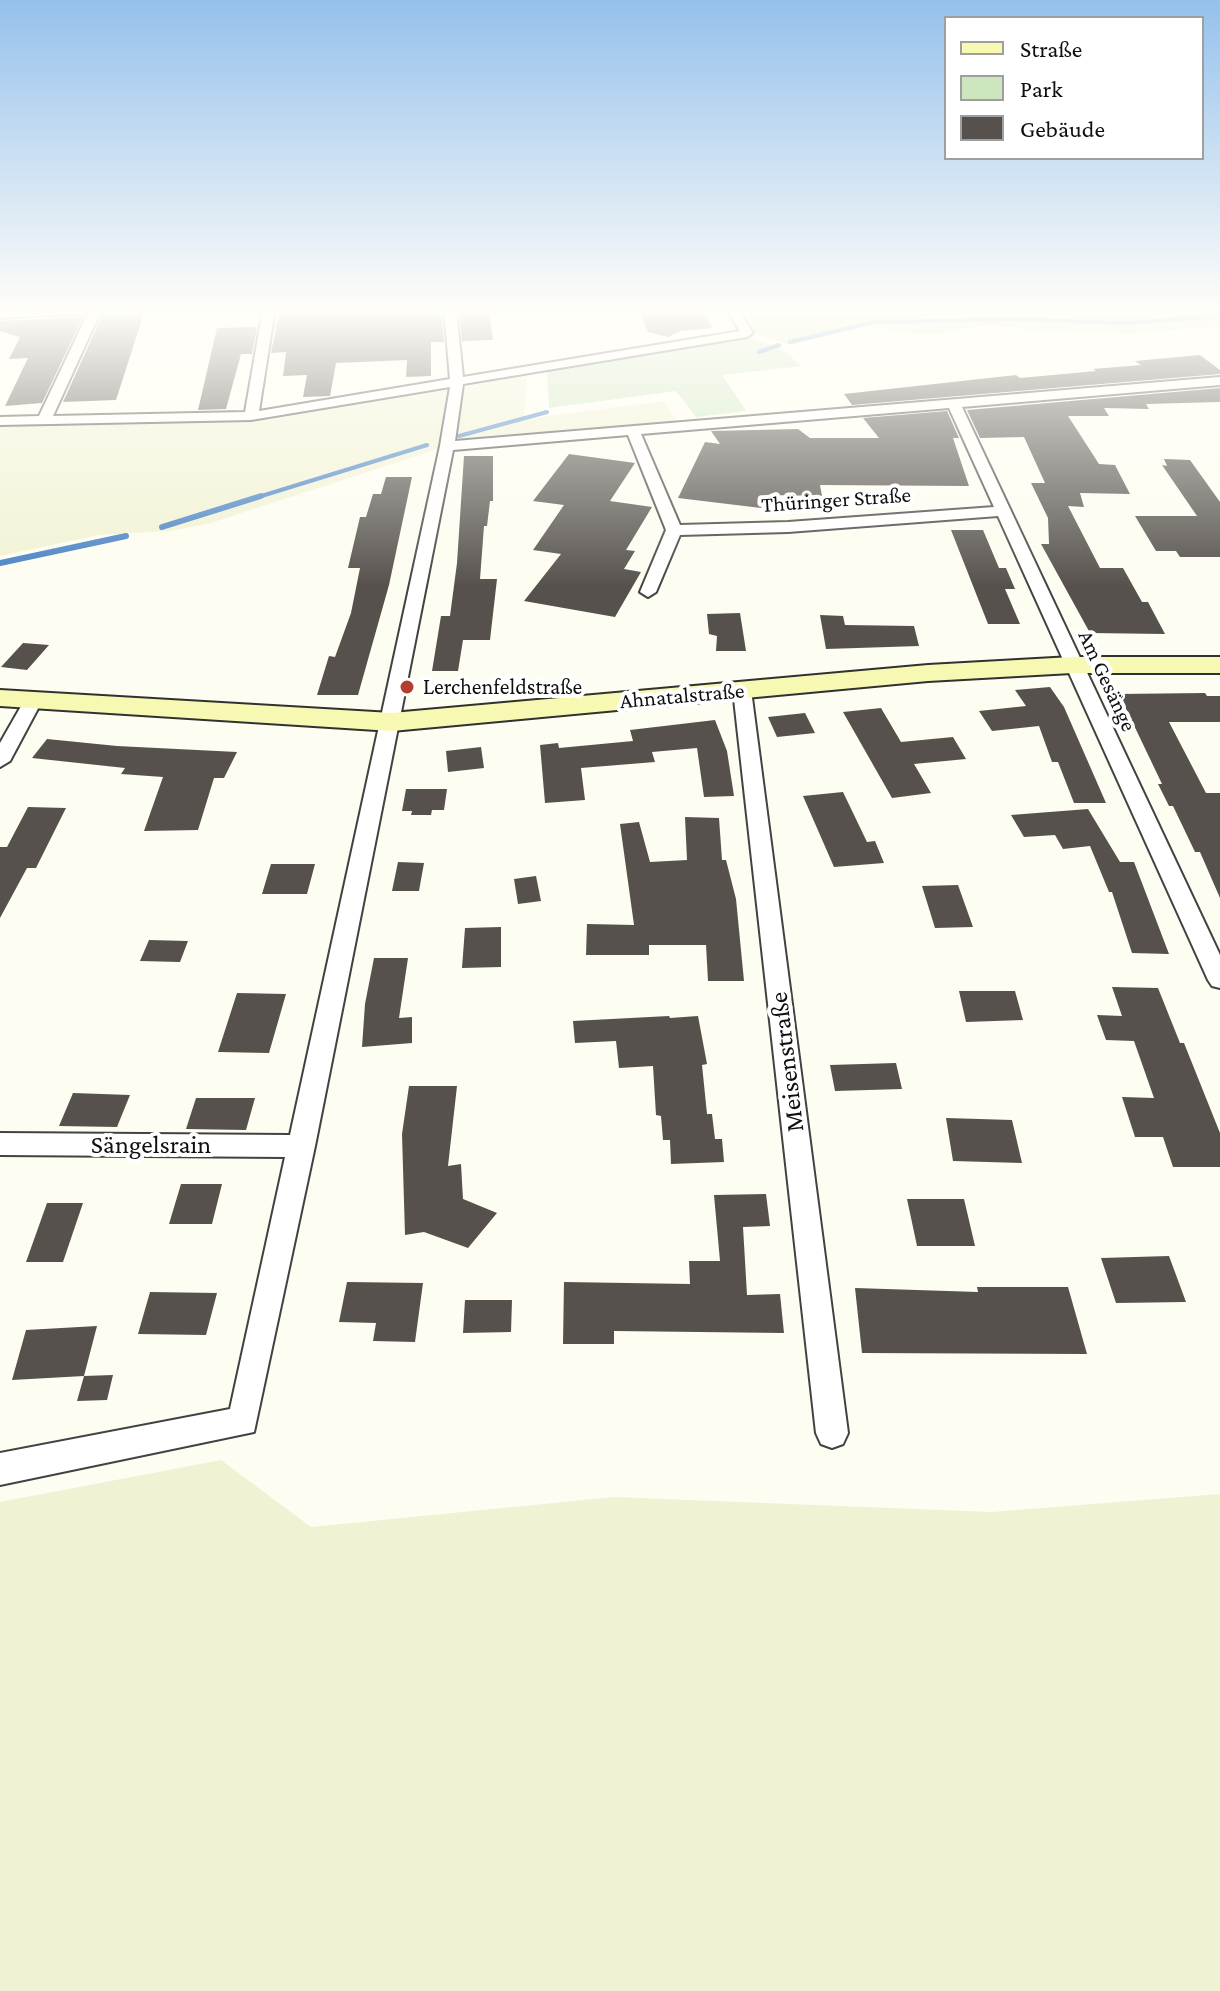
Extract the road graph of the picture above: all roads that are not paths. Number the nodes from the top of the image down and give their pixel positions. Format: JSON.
{"nodes":[{"id":1,"x":53,"y":402,"type":"edge"},
{"id":2,"x":253,"y":402,"type":"edge"},
{"id":3,"x":336,"y":402,"type":"edge"},
{"id":4,"x":454,"y":402,"type":"edge"},
{"id":5,"x":953,"y":402,"type":"joint"},
{"id":6,"x":251,"y":416,"type":"junction"},
{"id":7,"x":0,"y":421,"type":"edge"},
{"id":8,"x":44,"y":421,"type":"junction"},
{"id":9,"x":633,"y":431,"type":"junction"},
{"id":10,"x":447,"y":446,"type":"junction"},
{"id":11,"x":1002,"y":511,"type":"junction"},
{"id":12,"x":674,"y":530,"type":"junction"},
{"id":13,"x":648,"y":592,"type":"dead end"},
{"id":14,"x":1072,"y":665,"type":"junction"},
{"id":15,"x":1220,"y":665,"type":"edge"},
{"id":16,"x":742,"y":690,"type":"junction"},
{"id":17,"x":0,"y":698,"type":"edge"},
{"id":18,"x":33,"y":701,"type":"junction"},
{"id":19,"x":392,"y":722,"type":"junction"},
{"id":20,"x":0,"y":761,"type":"edge"},
{"id":21,"x":1220,"y":980,"type":"edge"},
{"id":22,"x":0,"y":1144,"type":"edge"},
{"id":23,"x":302,"y":1146,"type":"junction"},
{"id":24,"x":832,"y":1433,"type":"dead end"},
{"id":25,"x":0,"y":1469,"type":"edge"}],
"edges":[{"from":1,"to":8,"type":"street"},
{"from":2,"to":6,"type":"street"},
{"from":3,"to":6,"type":"street"},
{"from":4,"to":10,"type":"street"},
{"from":5,"to":9,"type":"street"},
{"from":5,"to":11,"type":"street","name":"Am Gesänge"},
{"from":6,"to":8,"type":"street"},
{"from":7,"to":8,"type":"street"},
{"from":9,"to":10,"type":"street"},
{"from":9,"to":12,"type":"street"},
{"from":10,"to":19,"type":"street"},
{"from":11,"to":12,"type":"street","name":"Thüringer Straße"},
{"from":11,"to":14,"type":"street","name":"Am Gesänge"},
{"from":12,"to":13,"type":"street"},
{"from":14,"to":15,"type":"street","name":"Ahnatalstraße"},
{"from":14,"to":16,"type":"street","name":"Ahnatalstraße"},
{"from":14,"to":21,"type":"street","name":"Am Gesänge"},
{"from":16,"to":19,"type":"street","name":"Ahnatalstraße"},
{"from":16,"to":24,"type":"street","name":"Meisenstraße"},
{"from":17,"to":18,"type":"street","name":"Ahnatalstraße"},
{"from":18,"to":19,"type":"street","name":"Ahnatalstraße"},
{"from":18,"to":20,"type":"street"},
{"from":19,"to":23,"type":"street"},
{"from":22,"to":23,"type":"street","name":"Sängelsrain"},
{"from":23,"to":25,"type":"street"}]}
